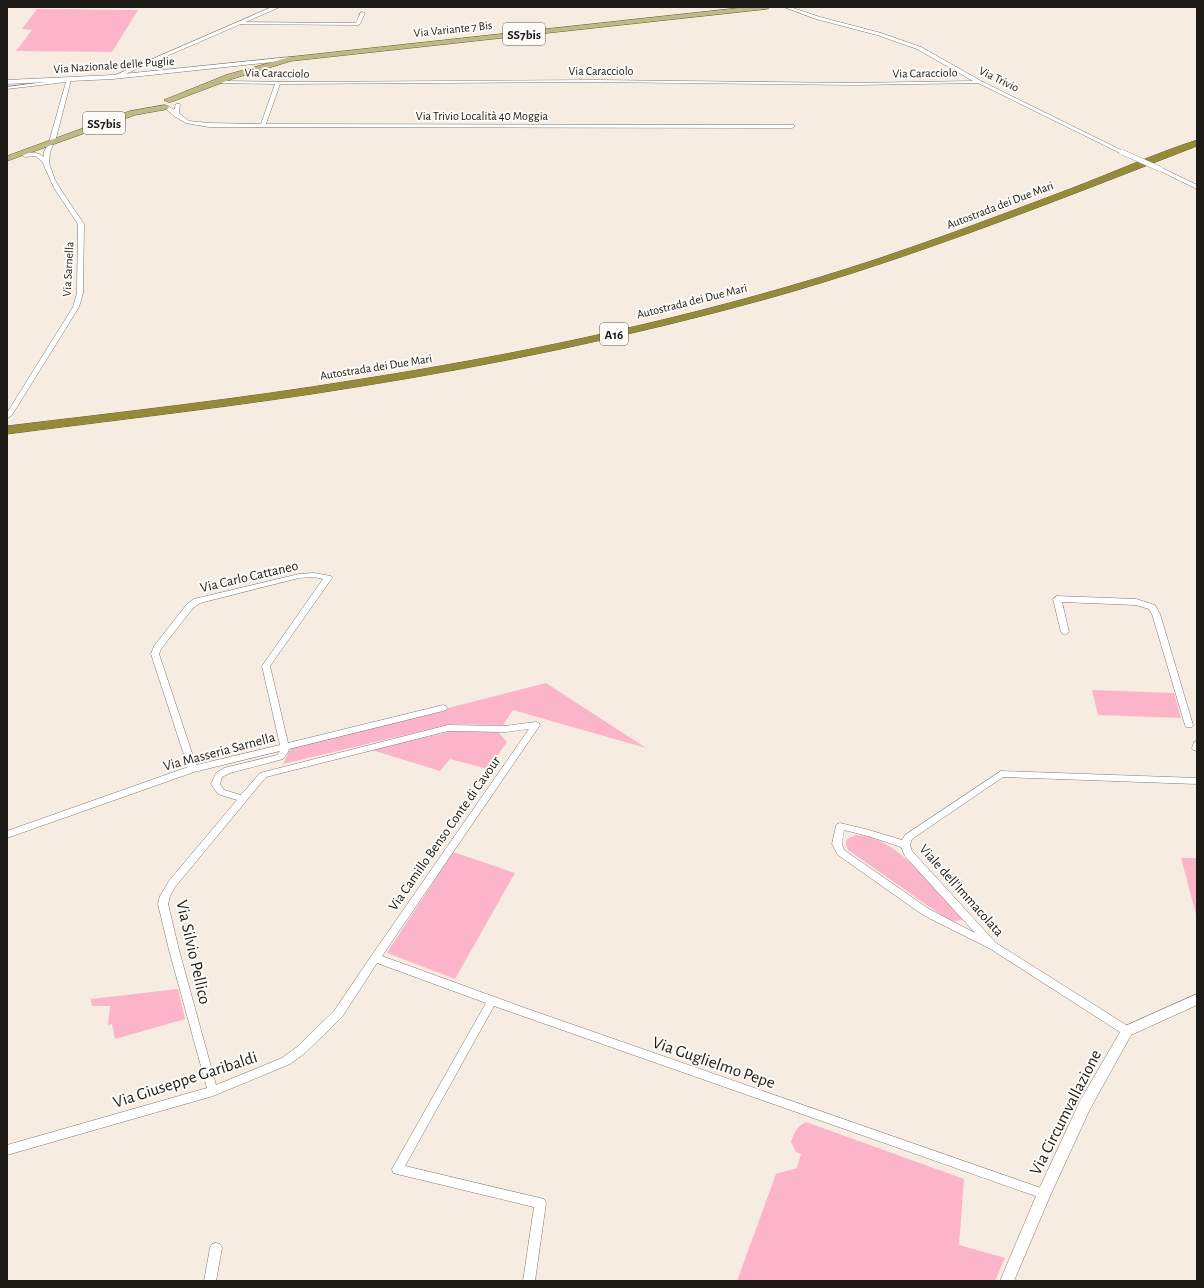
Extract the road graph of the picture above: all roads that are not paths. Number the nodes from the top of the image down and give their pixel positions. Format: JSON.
{"nodes":[{"id":1,"x":277,"y":7,"type":"edge"},
{"id":2,"x":767,"y":7,"type":"edge"},
{"id":3,"x":786,"y":7,"type":"edge"},
{"id":4,"x":758,"y":8,"type":"edge"},
{"id":5,"x":363,"y":13,"type":"dead end"},
{"id":6,"x":239,"y":23,"type":"junction"},
{"id":7,"x":259,"y":65,"type":"junction"},
{"id":8,"x":223,"y":66,"type":"junction"},
{"id":9,"x":114,"y":77,"type":"junction"},
{"id":10,"x":69,"y":80,"type":"junction"},
{"id":11,"x":226,"y":80,"type":"junction"},
{"id":12,"x":7,"y":82,"type":"edge"},
{"id":13,"x":979,"y":82,"type":"junction"},
{"id":14,"x":278,"y":83,"type":"junction"},
{"id":15,"x":7,"y":88,"type":"edge"},
{"id":16,"x":193,"y":92,"type":"junction"},
{"id":17,"x":166,"y":104,"type":"junction"},
{"id":18,"x":179,"y":104,"type":"junction"},
{"id":19,"x":176,"y":115,"type":"junction"},
{"id":20,"x":263,"y":126,"type":"junction"},
{"id":21,"x":792,"y":126,"type":"dead end"},
{"id":22,"x":1197,"y":137,"type":"edge"},
{"id":23,"x":1197,"y":142,"type":"edge"},
{"id":24,"x":50,"y":146,"type":"junction"},
{"id":25,"x":36,"y":150,"type":"junction"},
{"id":26,"x":24,"y":155,"type":"junction"},
{"id":27,"x":7,"y":160,"type":"edge"},
{"id":28,"x":46,"y":163,"type":"junction"},
{"id":29,"x":1197,"y":187,"type":"edge"},
{"id":30,"x":8,"y":419,"type":"edge"},
{"id":31,"x":7,"y":430,"type":"edge"},
{"id":32,"x":1065,"y":632,"type":"dead end"},
{"id":33,"x":443,"y":708,"type":"dead end"},
{"id":34,"x":536,"y":725,"type":"joint"},
{"id":35,"x":1189,"y":725,"type":"dead end"},
{"id":36,"x":285,"y":746,"type":"junction"},
{"id":37,"x":193,"y":768,"type":"junction"},
{"id":38,"x":1197,"y":782,"type":"edge"},
{"id":39,"x":244,"y":799,"type":"junction"},
{"id":40,"x":7,"y":835,"type":"edge"},
{"id":41,"x":904,"y":845,"type":"junction"},
{"id":42,"x":993,"y":946,"type":"junction"},
{"id":43,"x":375,"y":958,"type":"junction"},
{"id":44,"x":1197,"y":999,"type":"edge"},
{"id":45,"x":492,"y":1001,"type":"junction"},
{"id":46,"x":1127,"y":1031,"type":"junction"},
{"id":47,"x":213,"y":1091,"type":"junction"},
{"id":48,"x":7,"y":1150,"type":"edge"},
{"id":49,"x":1044,"y":1194,"type":"junction"},
{"id":50,"x":216,"y":1248,"type":"dead end"},
{"id":51,"x":210,"y":1281,"type":"edge"},
{"id":52,"x":529,"y":1281,"type":"edge"},
{"id":53,"x":1007,"y":1281,"type":"edge"}],
"edges":[{"from":1,"to":6,"type":"street"},
{"from":2,"to":4,"type":"main road","name":"Via Variante 7 Bis","number":"SS7bis"},
{"from":3,"to":13,"type":"street","name":"Via Trivio"},
{"from":4,"to":7,"type":"main road","name":"Via Variante 7 Bis","number":"SS7bis"},
{"from":5,"to":6,"type":"street"},
{"from":6,"to":9,"type":"street"},
{"from":7,"to":8,"type":"main road","name":"Via Nazionale delle Puglie"},
{"from":7,"to":11,"type":"main road","name":"Via Variante 7 Bis","number":"SS7bis"},
{"from":8,"to":9,"type":"main road","name":"Via Nazionale delle Puglie"},
{"from":8,"to":11,"type":"main road"},
{"from":9,"to":10,"type":"main road","name":"Via Nazionale delle Puglie"},
{"from":10,"to":12,"type":"main road","name":"Via Nazionale delle Puglie"},
{"from":10,"to":15,"type":"street"},
{"from":10,"to":24,"type":"street"},
{"from":11,"to":14,"type":"street","name":"Via Caracciolo"},
{"from":11,"to":16,"type":"main road","name":"Via Variante 7 Bis","number":"SS7bis"},
{"from":13,"to":14,"type":"street","name":"Via Caracciolo"},
{"from":13,"to":29,"type":"street","name":"Via Trivio","bridge":true},
{"from":14,"to":20,"type":"street"},
{"from":16,"to":17,"type":"main road","name":"Via Variante 7 Bis","number":"SS7bis"},
{"from":16,"to":18,"type":"main road","name":"Via Variante 7 Bis","number":"SS7bis"},
{"from":17,"to":18,"type":"main road","number":"SS7bis"},
{"from":17,"to":19,"type":"street","name":"Via Trivio Località 40 Moggia"},
{"from":17,"to":24,"type":"main road","name":"Via Variante 7 Bis","number":"SS7bis"},
{"from":18,"to":19,"type":"street"},
{"from":19,"to":20,"type":"street","name":"Via Trivio Località 40 Moggia"},
{"from":20,"to":21,"type":"street","name":"Via Trivio Località 40 Moggia"},
{"from":22,"to":30,"type":"highway","name":"Autostrada dei Due Mari","number":"A16"},
{"from":23,"to":31,"type":"highway","name":"Autostrada dei Due Mari","number":"A16"},
{"from":24,"to":25,"type":"main road","name":"Via Variante 7 Bis","number":"SS7bis"},
{"from":24,"to":27,"type":"main road","name":"Via Variante 7 Bis","number":"SS7bis"},
{"from":24,"to":28,"type":"street"},
{"from":25,"to":26,"type":"main road","name":"Via Variante 7 Bis","number":"SS7bis"},
{"from":25,"to":27,"type":"main road","name":"Via Variante 7 Bis","number":"SS7bis"},
{"from":26,"to":27,"type":"main road","name":"Via Variante 7 Bis","number":"SS7bis"},
{"from":26,"to":28,"type":"street"},
{"from":28,"to":30,"type":"street","name":"Via Sarnella"},
{"from":32,"to":35,"type":"street"},
{"from":33,"to":36,"type":"street","name":"Via Masseria Sarnella"},
{"from":34,"to":39,"type":"street","name":"Via Silvio Pellico"},
{"from":34,"to":43,"type":"street","name":"Via Camillo Benso Conte di Cavour"},
{"from":36,"to":37,"type":"street","name":"Via Masseria Sarnella"},
{"from":36,"to":37,"type":"street","name":"Via Carlo Cattaneo"},
{"from":36,"to":39,"type":"street"},
{"from":37,"to":40,"type":"street","name":"Via Masseria Sarnella"},
{"from":38,"to":41,"type":"street","name":"Viale dell'Immacolata"},
{"from":39,"to":47,"type":"street","name":"Via Silvio Pellico"},
{"from":41,"to":42,"type":"street","name":"Viale dell'Immacolata"},
{"from":41,"to":42,"type":"street"},
{"from":42,"to":46,"type":"street","name":"Viale dell'Immacolata"},
{"from":43,"to":45,"type":"street","name":"Via Guglielmo Pepe"},
{"from":43,"to":47,"type":"street","name":"Via Giuseppe Garibaldi"},
{"from":44,"to":46,"type":"street"},
{"from":45,"to":49,"type":"street","name":"Via Guglielmo Pepe"},
{"from":45,"to":52,"type":"street"},
{"from":46,"to":49,"type":"street","name":"Via Circumvallazione"},
{"from":47,"to":48,"type":"street","name":"Via Giuseppe Garibaldi"},
{"from":49,"to":53,"type":"street","name":"Via Circumvallazione"},
{"from":50,"to":51,"type":"street"}]}
